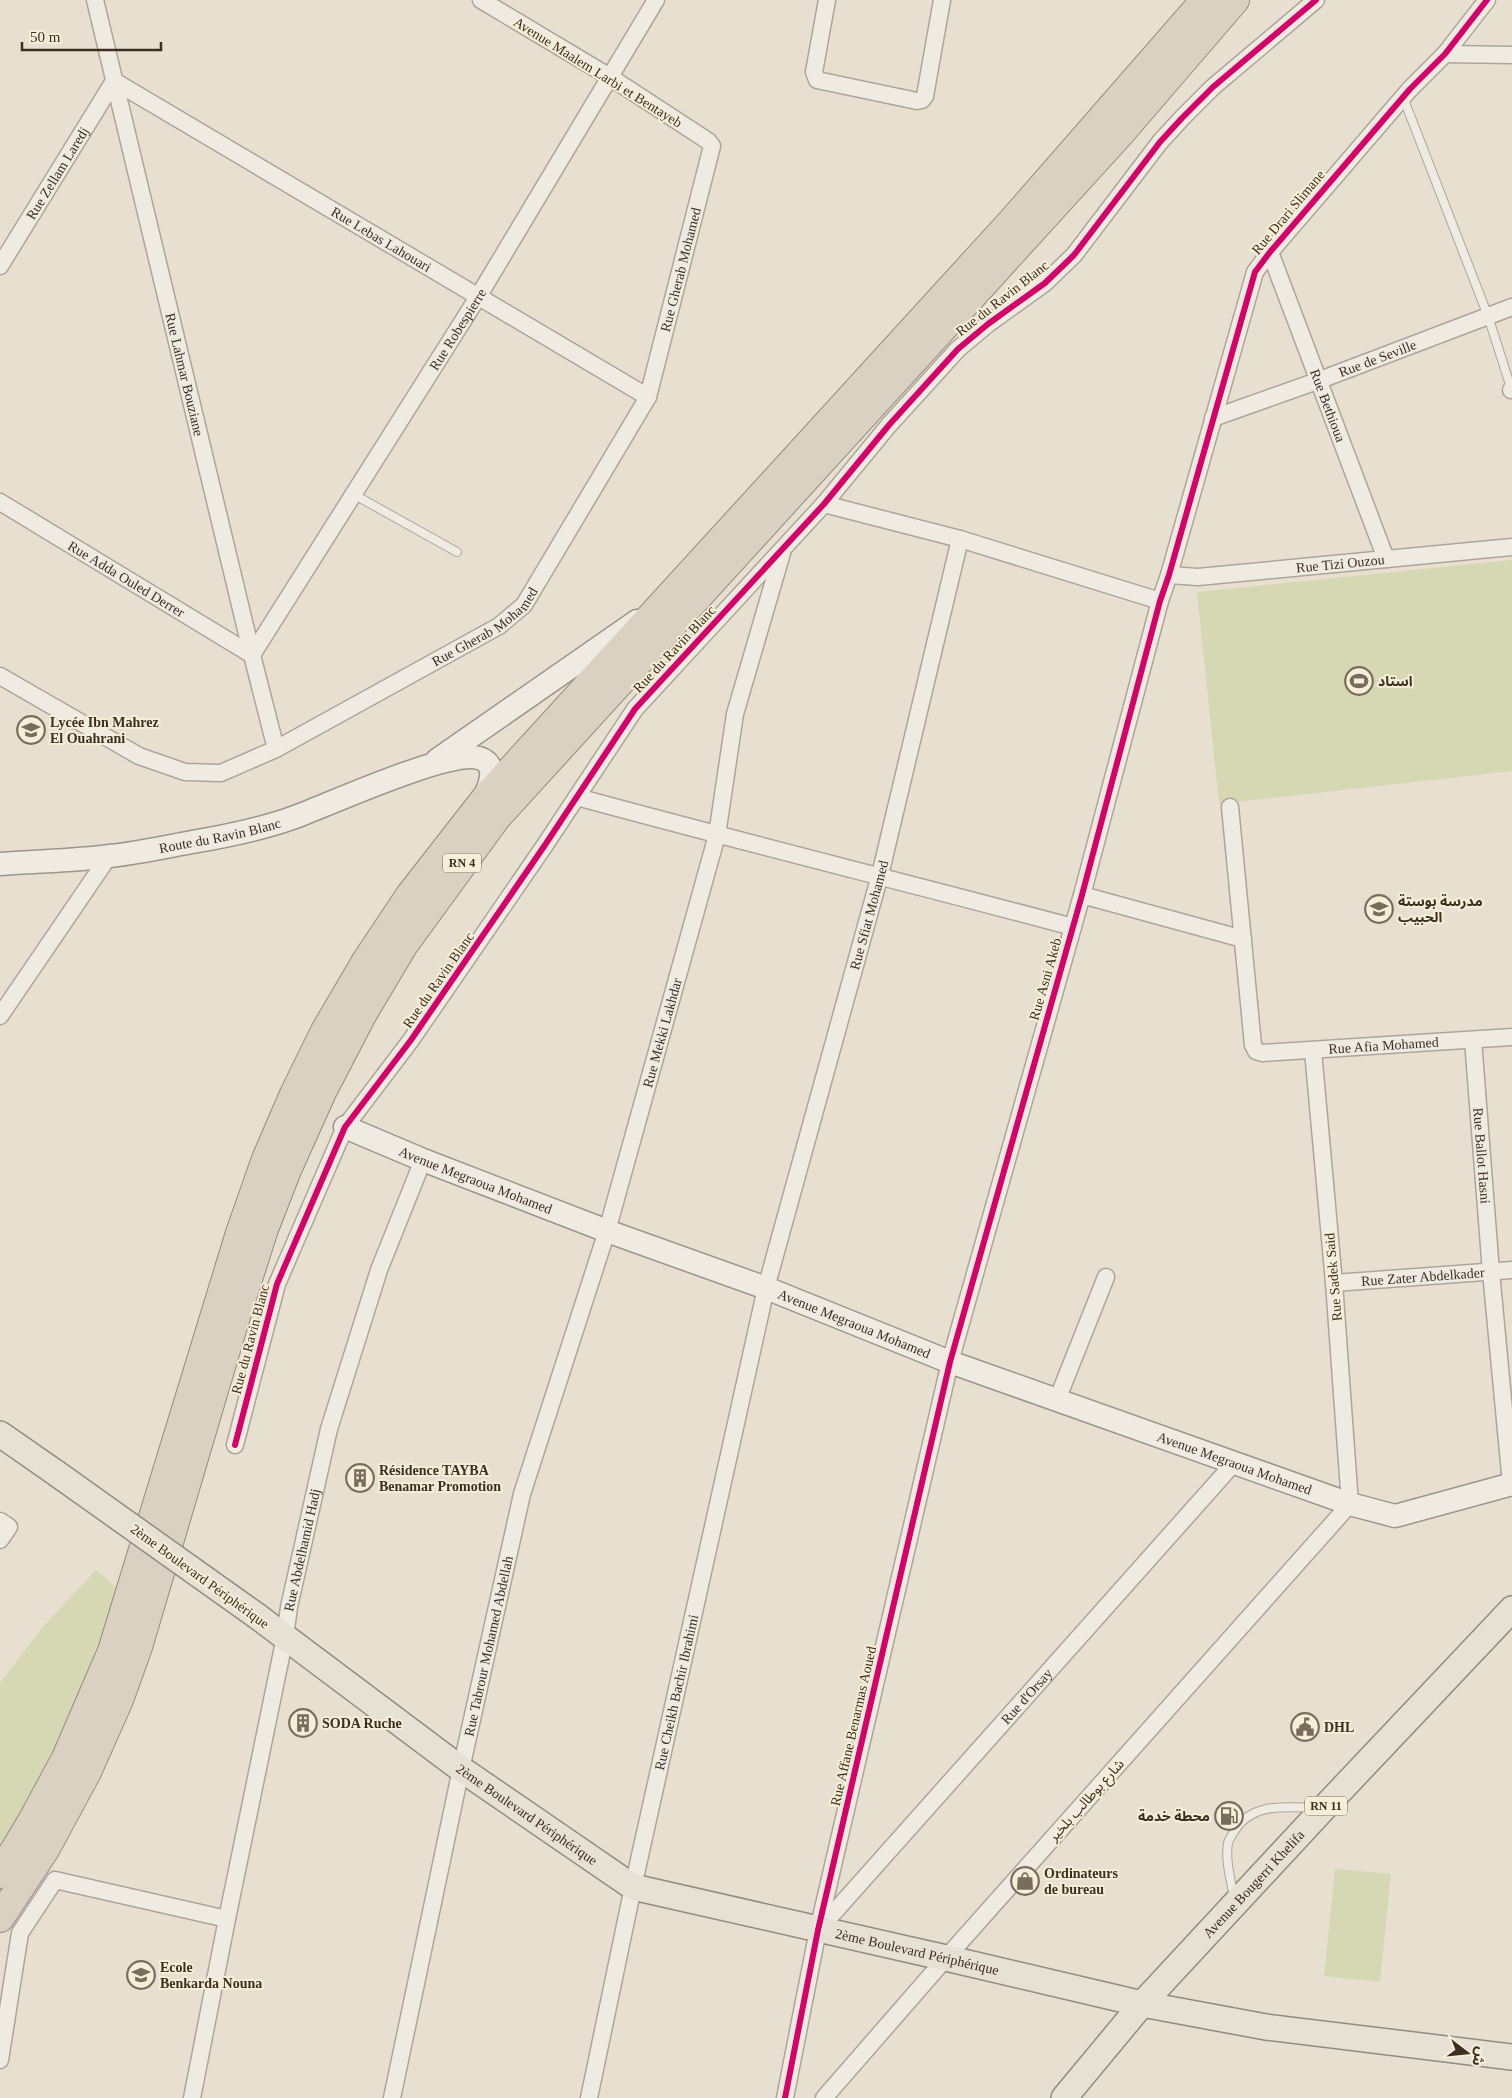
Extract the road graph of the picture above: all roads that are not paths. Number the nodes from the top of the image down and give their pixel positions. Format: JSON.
{"nodes":[{"id":1,"x":94,"y":0,"type":"edge"},
{"id":2,"x":482,"y":0,"type":"edge"},
{"id":3,"x":656,"y":0,"type":"edge"},
{"id":4,"x":827,"y":0,"type":"edge"},
{"id":5,"x":942,"y":0,"type":"edge"},
{"id":6,"x":1205,"y":0,"type":"edge"},
{"id":7,"x":1235,"y":0,"type":"edge"},
{"id":8,"x":1316,"y":0,"type":"edge"},
{"id":9,"x":1487,"y":0,"type":"edge"},
{"id":10,"x":1445,"y":54,"type":"junction"},
{"id":11,"x":1512,"y":55,"type":"edge"},
{"id":12,"x":610,"y":77,"type":"junction"},
{"id":13,"x":114,"y":81,"type":"junction"},
{"id":14,"x":1403,"y":97,"type":"junction"},
{"id":15,"x":712,"y":146,"type":"joint"},
{"id":16,"x":1270,"y":252,"type":"junction"},
{"id":17,"x":0,"y":266,"type":"edge"},
{"id":18,"x":478,"y":296,"type":"junction"},
{"id":19,"x":1512,"y":307,"type":"edge"},
{"id":20,"x":1488,"y":316,"type":"junction"},
{"id":21,"x":1320,"y":380,"type":"junction"},
{"id":22,"x":1512,"y":391,"type":"edge"},
{"id":23,"x":648,"y":397,"type":"junction"},
{"id":24,"x":1213,"y":418,"type":"junction"},
{"id":25,"x":354,"y":494,"type":"junction"},
{"id":26,"x":0,"y":502,"type":"edge"},
{"id":27,"x":824,"y":504,"type":"junction"},
{"id":28,"x":960,"y":539,"type":"junction"},
{"id":29,"x":1512,"y":546,"type":"edge"},
{"id":30,"x":783,"y":549,"type":"junction"},
{"id":31,"x":457,"y":552,"type":"dead end"},
{"id":32,"x":1386,"y":559,"type":"junction"},
{"id":33,"x":1169,"y":575,"type":"junction"},
{"id":34,"x":1160,"y":601,"type":"junction"},
{"id":35,"x":660,"y":606,"type":"junction"},
{"id":36,"x":252,"y":655,"type":"junction"},
{"id":37,"x":0,"y":676,"type":"edge"},
{"id":38,"x":276,"y":749,"type":"junction"},
{"id":39,"x":430,"y":764,"type":"junction"},
{"id":40,"x":578,"y":797,"type":"junction"},
{"id":41,"x":1230,"y":807,"type":"dead end"},
{"id":42,"x":477,"y":808,"type":"junction"},
{"id":43,"x":717,"y":835,"type":"junction"},
{"id":44,"x":109,"y":856,"type":"junction"},
{"id":45,"x":0,"y":864,"type":"edge"},
{"id":46,"x":880,"y":875,"type":"junction"},
{"id":47,"x":1082,"y":895,"type":"junction"},
{"id":48,"x":1073,"y":927,"type":"junction"},
{"id":49,"x":1243,"y":940,"type":"junction"},
{"id":50,"x":0,"y":1016,"type":"edge"},
{"id":51,"x":1512,"y":1037,"type":"edge"},
{"id":52,"x":1473,"y":1040,"type":"junction"},
{"id":53,"x":1313,"y":1051,"type":"junction"},
{"id":54,"x":345,"y":1127,"type":"junction"},
{"id":55,"x":423,"y":1160,"type":"junction"},
{"id":56,"x":607,"y":1231,"type":"junction"},
{"id":57,"x":1512,"y":1270,"type":"edge"},
{"id":58,"x":1491,"y":1272,"type":"junction"},
{"id":59,"x":1106,"y":1278,"type":"dead end"},
{"id":60,"x":1334,"y":1283,"type":"junction"},
{"id":61,"x":766,"y":1288,"type":"junction"},
{"id":62,"x":950,"y":1362,"type":"junction"},
{"id":63,"x":1056,"y":1400,"type":"junction"},
{"id":64,"x":0,"y":1434,"type":"edge"},
{"id":65,"x":235,"y":1445,"type":"dead end"},
{"id":66,"x":1234,"y":1462,"type":"junction"},
{"id":67,"x":1512,"y":1484,"type":"edge"},
{"id":68,"x":1350,"y":1504,"type":"junction"},
{"id":69,"x":0,"y":1521,"type":"edge"},
{"id":70,"x":0,"y":1540,"type":"edge"},
{"id":71,"x":1512,"y":1609,"type":"edge"},
{"id":72,"x":285,"y":1637,"type":"junction"},
{"id":73,"x":461,"y":1769,"type":"junction"},
{"id":74,"x":1323,"y":1809,"type":"junction"},
{"id":75,"x":0,"y":1874,"type":"edge"},
{"id":76,"x":633,"y":1887,"type":"junction"},
{"id":77,"x":1235,"y":1904,"type":"junction"},
{"id":78,"x":0,"y":1918,"type":"edge"},
{"id":79,"x":227,"y":1919,"type":"junction"},
{"id":80,"x":818,"y":1930,"type":"junction"},
{"id":81,"x":946,"y":1958,"type":"junction"},
{"id":82,"x":1142,"y":2004,"type":"junction"},
{"id":83,"x":1512,"y":2057,"type":"edge"},
{"id":84,"x":0,"y":2060,"type":"edge"},
{"id":85,"x":192,"y":2098,"type":"edge"},
{"id":86,"x":392,"y":2098,"type":"edge"},
{"id":87,"x":589,"y":2098,"type":"edge"},
{"id":88,"x":786,"y":2098,"type":"edge"},
{"id":89,"x":824,"y":2098,"type":"edge"},
{"id":90,"x":1064,"y":2098,"type":"edge"}],
"edges":[{"from":1,"to":13,"type":"street","name":"Rue Lahmar Bouziane"},
{"from":2,"to":12,"type":"street","name":"Avenue Maalem Larbi et Bentayeb"},
{"from":3,"to":12,"type":"street","name":"Rue Robespierre"},
{"from":4,"to":5,"type":"street"},
{"from":6,"to":35,"type":"highway","number":"RN 4"},
{"from":7,"to":78,"type":"highway","number":"RN 4"},
{"from":8,"to":27,"type":"street","name":"Rue du Ravin Blanc"},
{"from":9,"to":10,"type":"street","name":"Rue Drari Slimane"},
{"from":10,"to":11,"type":"street"},
{"from":10,"to":14,"type":"street","name":"Rue Drari Slimane"},
{"from":12,"to":15,"type":"street","name":"Avenue Maalem Larbi et Bentayeb"},
{"from":12,"to":18,"type":"street","name":"Rue Robespierre"},
{"from":13,"to":17,"type":"street","name":"Rue Zellam Laredj"},
{"from":13,"to":18,"type":"street","name":"Rue Lebas Lahouari"},
{"from":13,"to":36,"type":"street","name":"Rue Lahmar Bouziane"},
{"from":14,"to":16,"type":"street","name":"Rue Drari Slimane"},
{"from":14,"to":20,"type":"lane"},
{"from":15,"to":23,"type":"street","name":"Rue Gherab Mohamed"},
{"from":16,"to":21,"type":"street","name":"Rue Bethioua"},
{"from":16,"to":24,"type":"street","name":"Rue Drari Slimane"},
{"from":18,"to":23,"type":"street","name":"Rue Lebas Lahouari"},
{"from":18,"to":25,"type":"street","name":"Rue Robespierre"},
{"from":19,"to":20,"type":"street","name":"Rue de Seville"},
{"from":20,"to":21,"type":"street","name":"Rue de Seville"},
{"from":20,"to":22,"type":"lane"},
{"from":21,"to":24,"type":"street","name":"Rue de Seville"},
{"from":21,"to":32,"type":"street","name":"Rue Bethioua"},
{"from":23,"to":38,"type":"street","name":"Rue Gherab Mohamed"},
{"from":24,"to":33,"type":"street","name":"Rue Drari Slimane"},
{"from":25,"to":31,"type":"lane"},
{"from":25,"to":36,"type":"street","name":"Rue Robespierre"},
{"from":26,"to":36,"type":"street","name":"Rue Adda Ouled Derrer"},
{"from":27,"to":28,"type":"street"},
{"from":27,"to":30,"type":"street","name":"Rue du Ravin Blanc"},
{"from":28,"to":34,"type":"street"},
{"from":28,"to":46,"type":"street","name":"Rue Sfiat Mohamed"},
{"from":29,"to":32,"type":"street","name":"Rue Tizi Ouzou"},
{"from":30,"to":40,"type":"street","name":"Rue du Ravin Blanc"},
{"from":30,"to":43,"type":"street","name":"Rue Mekki Lakhdar"},
{"from":32,"to":33,"type":"street","name":"Rue Tizi Ouzou"},
{"from":33,"to":34,"type":"street","name":"Rue Drari Slimane"},
{"from":34,"to":47,"type":"street","name":"Rue Asni Akeb"},
{"from":35,"to":39,"type":"street"},
{"from":35,"to":42,"type":"highway","number":"RN 4"},
{"from":36,"to":38,"type":"street","name":"Rue Lahmar Bouziane"},
{"from":37,"to":38,"type":"street","name":"Rue Gherab Mohamed"},
{"from":39,"to":42,"type":"street"},
{"from":39,"to":44,"type":"street","name":"Route du Ravin Blanc"},
{"from":40,"to":43,"type":"street"},
{"from":40,"to":54,"type":"street","name":"Rue du Ravin Blanc"},
{"from":41,"to":49,"type":"street"},
{"from":42,"to":75,"type":"highway","number":"RN 4"},
{"from":43,"to":46,"type":"street"},
{"from":43,"to":56,"type":"street","name":"Rue Mekki Lakhdar"},
{"from":44,"to":45,"type":"street","name":"Route du Ravin Blanc"},
{"from":44,"to":50,"type":"street"},
{"from":46,"to":48,"type":"street"},
{"from":46,"to":61,"type":"street","name":"Rue Sfiat Mohamed"},
{"from":47,"to":48,"type":"street","name":"Rue Asni Akeb"},
{"from":47,"to":49,"type":"street"},
{"from":48,"to":62,"type":"street","name":"Rue Asni Akeb"},
{"from":49,"to":53,"type":"street","name":"Rue Afia Mohamed"},
{"from":51,"to":52,"type":"street","name":"Rue Afia Mohamed"},
{"from":52,"to":53,"type":"street","name":"Rue Afia Mohamed"},
{"from":52,"to":58,"type":"street","name":"Rue Ballot Hasni"},
{"from":53,"to":60,"type":"street","name":"Rue Sadek Said"},
{"from":54,"to":55,"type":"street","name":"Avenue Megraoua Mohamed"},
{"from":54,"to":65,"type":"street","name":"Rue du Ravin Blanc"},
{"from":55,"to":56,"type":"street","name":"Avenue Megraoua Mohamed"},
{"from":55,"to":72,"type":"street","name":"Rue Abdelhamid Hadj"},
{"from":56,"to":61,"type":"street","name":"Avenue Megraoua Mohamed"},
{"from":56,"to":73,"type":"street","name":"Rue Tabrour Mohamed Abdellah"},
{"from":57,"to":58,"type":"street","name":"Rue Zater Abdelkader"},
{"from":58,"to":60,"type":"street","name":"Rue Zater Abdelkader"},
{"from":58,"to":67,"type":"street","name":"Rue Ballot Hasni"},
{"from":59,"to":63,"type":"street"},
{"from":60,"to":68,"type":"street","name":"Rue Sadek Said"},
{"from":61,"to":62,"type":"street","name":"Avenue Megraoua Mohamed"},
{"from":61,"to":76,"type":"street","name":"Rue Cheikh Bachir Ibrahimi"},
{"from":62,"to":63,"type":"street","name":"Avenue Megraoua Mohamed"},
{"from":62,"to":80,"type":"street","name":"Rue Affane Benarmas Aoued"},
{"from":63,"to":66,"type":"street","name":"Avenue Megraoua Mohamed"},
{"from":64,"to":72,"type":"main road","name":"2ème Boulevard Périphérique","bridge":true},
{"from":66,"to":68,"type":"street","name":"Avenue Megraoua Mohamed"},
{"from":66,"to":80,"type":"street","name":"Rue d'Orsay"},
{"from":67,"to":68,"type":"street","name":"Avenue Megraoua Mohamed"},
{"from":68,"to":81,"type":"street","name":"شارع بوطالب بلخير"},
{"from":69,"to":70,"type":"street"},
{"from":71,"to":74,"type":"main road","name":"Avenue Bougerri Khelifa","number":"RN 11"},
{"from":72,"to":73,"type":"main road","name":"2ème Boulevard Périphérique"},
{"from":72,"to":79,"type":"street","name":"Rue Abdelhamid Hadj"},
{"from":73,"to":76,"type":"main road","name":"2ème Boulevard Périphérique"},
{"from":73,"to":86,"type":"street","name":"Rue Tabrour Mohamed Abdellah"},
{"from":74,"to":77,"type":"main road","name":"Avenue Bougerri Khelifa","number":"RN 11"},
{"from":74,"to":77,"type":"lane"},
{"from":76,"to":80,"type":"main road","name":"2ème Boulevard Périphérique"},
{"from":76,"to":87,"type":"street","name":"Rue Cheikh Bachir Ibrahimi"},
{"from":77,"to":82,"type":"main road","name":"Avenue Bougerri Khelifa","number":"RN 11"},
{"from":79,"to":84,"type":"street"},
{"from":79,"to":85,"type":"street","name":"Rue Abdelhamid Hadj"},
{"from":80,"to":81,"type":"main road","name":"2ème Boulevard Périphérique"},
{"from":80,"to":88,"type":"street","name":"Rue Affane Benarmas Aoued"},
{"from":81,"to":82,"type":"main road","name":"2ème Boulevard Périphérique"},
{"from":81,"to":89,"type":"street","name":"شارع بوطالب بلخير"},
{"from":82,"to":83,"type":"main road","name":"2ème Boulevard Périphérique"},
{"from":82,"to":90,"type":"main road","name":"Avenue Bougerri Khelifa","number":"RN 11"}]}
